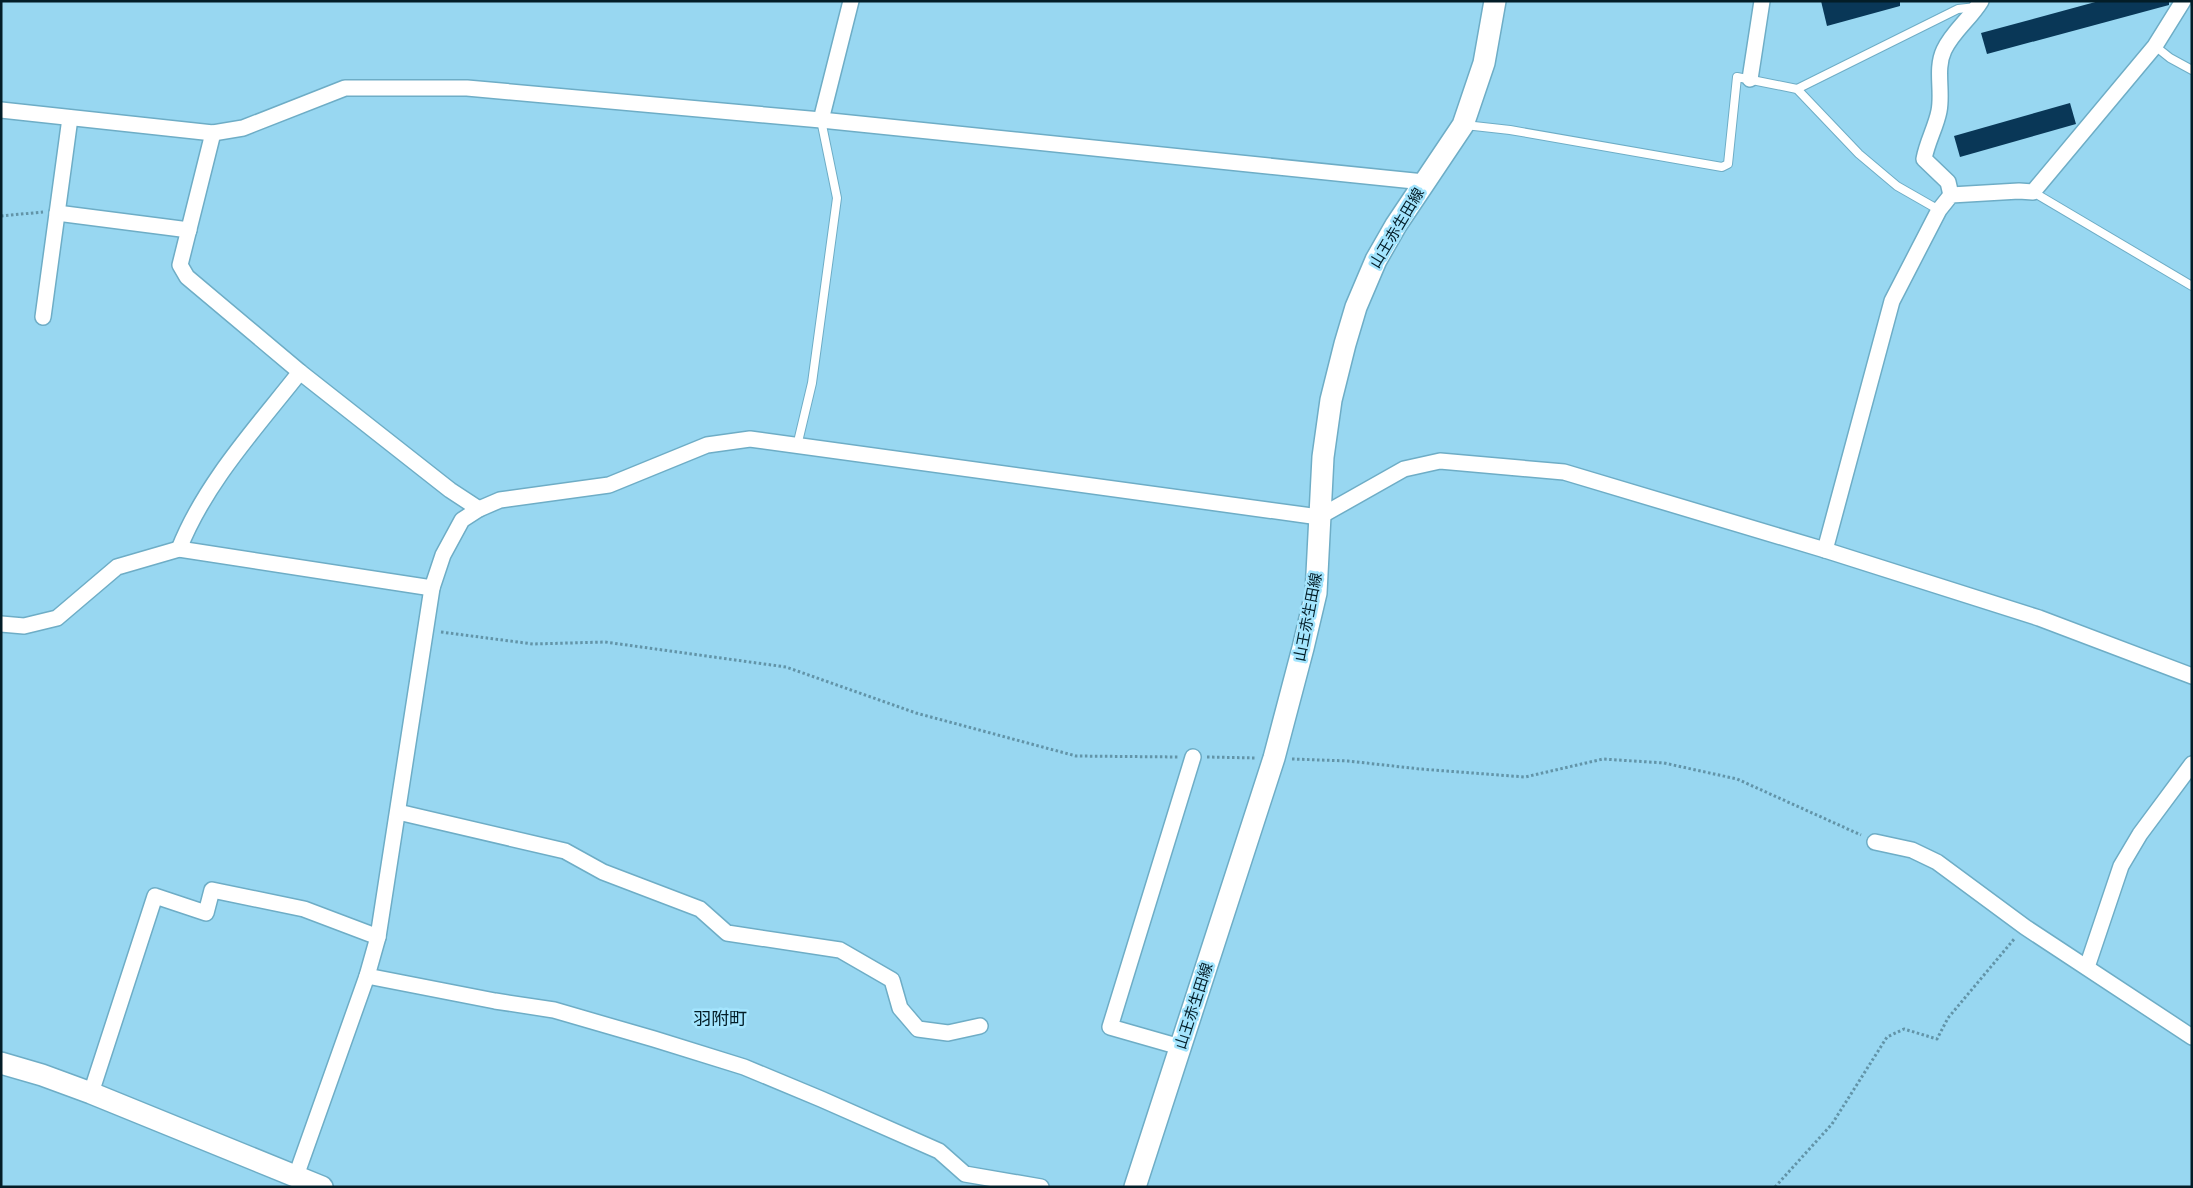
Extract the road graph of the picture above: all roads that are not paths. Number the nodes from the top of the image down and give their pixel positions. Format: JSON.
{"nodes":[{"id":1,"x":851,"y":1,"type":"edge"},
{"id":2,"x":1495,"y":1,"type":"edge"},
{"id":3,"x":1762,"y":1,"type":"edge"},
{"id":4,"x":2183,"y":1,"type":"edge"},
{"id":5,"x":1980,"y":4,"type":"edge"},
{"id":6,"x":2155,"y":46,"type":"junction"},
{"id":7,"x":2192,"y":70,"type":"edge"},
{"id":8,"x":1750,"y":79,"type":"junction"},
{"id":9,"x":1797,"y":89,"type":"junction"},
{"id":10,"x":1,"y":110,"type":"edge"},
{"id":11,"x":70,"y":118,"type":"junction"},
{"id":12,"x":821,"y":120,"type":"junction"},
{"id":13,"x":1463,"y":124,"type":"junction"},
{"id":14,"x":214,"y":133,"type":"junction"},
{"id":15,"x":1424,"y":182,"type":"junction"},
{"id":16,"x":2033,"y":192,"type":"junction"},
{"id":17,"x":1951,"y":196,"type":"junction"},
{"id":18,"x":1939,"y":210,"type":"junction"},
{"id":19,"x":57,"y":213,"type":"junction"},
{"id":20,"x":188,"y":230,"type":"junction"},
{"id":21,"x":2192,"y":286,"type":"edge"},
{"id":22,"x":43,"y":317,"type":"dead end"},
{"id":23,"x":300,"y":372,"type":"junction"},
{"id":24,"x":797,"y":446,"type":"junction"},
{"id":25,"x":480,"y":509,"type":"junction"},
{"id":26,"x":1319,"y":517,"type":"junction"},
{"id":27,"x":179,"y":548,"type":"junction"},
{"id":28,"x":1825,"y":550,"type":"junction"},
{"id":29,"x":432,"y":588,"type":"junction"},
{"id":30,"x":1,"y":624,"type":"edge"},
{"id":31,"x":2192,"y":676,"type":"edge"},
{"id":32,"x":1193,"y":757,"type":"road end"},
{"id":33,"x":2192,"y":764,"type":"edge"},
{"id":34,"x":398,"y":812,"type":"junction"},
{"id":35,"x":1876,"y":842,"type":"road end"},
{"id":36,"x":378,"y":937,"type":"junction"},
{"id":37,"x":2086,"y":967,"type":"junction"},
{"id":38,"x":368,"y":976,"type":"junction"},
{"id":39,"x":980,"y":1026,"type":"dead end"},
{"id":40,"x":2192,"y":1037,"type":"edge"},
{"id":41,"x":1180,"y":1047,"type":"junction"},
{"id":42,"x":1,"y":1063,"type":"edge"},
{"id":43,"x":91,"y":1093,"type":"junction"},
{"id":44,"x":296,"y":1176,"type":"junction"},
{"id":45,"x":322,"y":1187,"type":"edge"},
{"id":46,"x":1041,"y":1187,"type":"edge"},
{"id":47,"x":1135,"y":1187,"type":"edge"}],
"edges":[{"from":1,"to":12,"type":"street"},
{"from":2,"to":13,"type":"main road","name":"山王赤生田線"},
{"from":3,"to":8,"type":"street"},
{"from":4,"to":6,"type":"street"},
{"from":5,"to":9,"type":"lane"},
{"from":5,"to":17,"type":"street"},
{"from":6,"to":7,"type":"lane"},
{"from":6,"to":16,"type":"street"},
{"from":8,"to":9,"type":"lane"},
{"from":8,"to":13,"type":"lane"},
{"from":9,"to":18,"type":"lane"},
{"from":10,"to":11,"type":"street"},
{"from":11,"to":14,"type":"street"},
{"from":11,"to":19,"type":"street"},
{"from":12,"to":14,"type":"street"},
{"from":12,"to":15,"type":"street"},
{"from":12,"to":24,"type":"lane"},
{"from":13,"to":15,"type":"main road","name":"山王赤生田線"},
{"from":14,"to":20,"type":"street"},
{"from":15,"to":26,"type":"main road","name":"山王赤生田線"},
{"from":16,"to":17,"type":"street"},
{"from":16,"to":21,"type":"lane"},
{"from":17,"to":18,"type":"street"},
{"from":18,"to":28,"type":"street"},
{"from":19,"to":20,"type":"street"},
{"from":19,"to":22,"type":"street"},
{"from":20,"to":23,"type":"street"},
{"from":23,"to":25,"type":"street"},
{"from":23,"to":27,"type":"street"},
{"from":24,"to":25,"type":"street"},
{"from":24,"to":26,"type":"street"},
{"from":25,"to":29,"type":"street"},
{"from":26,"to":28,"type":"street"},
{"from":26,"to":41,"type":"main road","name":"山王赤生田線"},
{"from":27,"to":29,"type":"street"},
{"from":27,"to":30,"type":"street"},
{"from":28,"to":31,"type":"street"},
{"from":29,"to":34,"type":"street"},
{"from":32,"to":41,"type":"street"},
{"from":33,"to":37,"type":"street"},
{"from":34,"to":36,"type":"street"},
{"from":34,"to":39,"type":"street"},
{"from":35,"to":37,"type":"street"},
{"from":36,"to":38,"type":"street"},
{"from":36,"to":43,"type":"street"},
{"from":37,"to":40,"type":"street"},
{"from":38,"to":44,"type":"street"},
{"from":38,"to":46,"type":"street"},
{"from":41,"to":47,"type":"main road","name":"山王赤生田線"},
{"from":42,"to":43,"type":"main road"},
{"from":43,"to":44,"type":"main road"},
{"from":44,"to":45,"type":"main road"}]}
